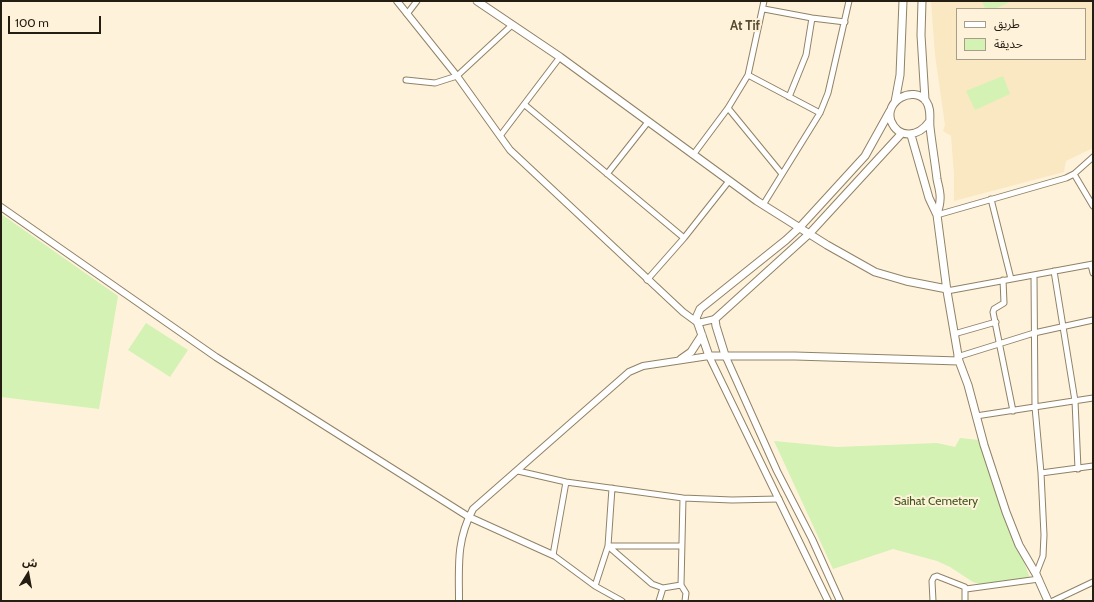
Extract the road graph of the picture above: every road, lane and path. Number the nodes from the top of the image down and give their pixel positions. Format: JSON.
{"nodes":[{"id":1,"x":397,"y":1,"type":"edge"},
{"id":2,"x":417,"y":1,"type":"edge"},
{"id":3,"x":477,"y":1,"type":"edge"},
{"id":4,"x":764,"y":1,"type":"edge"},
{"id":5,"x":849,"y":1,"type":"edge"},
{"id":6,"x":903,"y":1,"type":"edge"},
{"id":7,"x":922,"y":1,"type":"edge"},
{"id":8,"x":764,"y":9,"type":"junction"},
{"id":9,"x":407,"y":14,"type":"junction"},
{"id":10,"x":812,"y":18,"type":"junction"},
{"id":11,"x":844,"y":22,"type":"junction"},
{"id":12,"x":512,"y":25,"type":"junction"},
{"id":13,"x":560,"y":57,"type":"junction"},
{"id":14,"x":748,"y":75,"type":"junction"},
{"id":15,"x":457,"y":76,"type":"junction"},
{"id":16,"x":406,"y":80,"type":"dead end"},
{"id":17,"x":790,"y":97,"type":"junction"},
{"id":18,"x":925,"y":100,"type":"junction"},
{"id":19,"x":895,"y":102,"type":"junction"},
{"id":20,"x":525,"y":105,"type":"junction"},
{"id":21,"x":728,"y":108,"type":"junction"},
{"id":22,"x":890,"y":112,"type":"junction"},
{"id":23,"x":820,"y":113,"type":"junction"},
{"id":24,"x":648,"y":122,"type":"junction"},
{"id":25,"x":929,"y":122,"type":"junction"},
{"id":26,"x":902,"y":133,"type":"junction"},
{"id":27,"x":911,"y":135,"type":"junction"},
{"id":28,"x":500,"y":136,"type":"junction"},
{"id":29,"x":693,"y":155,"type":"junction"},
{"id":30,"x":1093,"y":157,"type":"edge"},
{"id":31,"x":607,"y":174,"type":"junction"},
{"id":32,"x":782,"y":174,"type":"junction"},
{"id":33,"x":1074,"y":174,"type":"junction"},
{"id":34,"x":729,"y":181,"type":"junction"},
{"id":35,"x":991,"y":199,"type":"junction"},
{"id":36,"x":764,"y":205,"type":"junction"},
{"id":37,"x":1093,"y":206,"type":"edge"},
{"id":38,"x":1,"y":207,"type":"edge"},
{"id":39,"x":937,"y":215,"type":"junction"},
{"id":40,"x":800,"y":227,"type":"junction"},
{"id":41,"x":810,"y":233,"type":"junction"},
{"id":42,"x":684,"y":238,"type":"junction"},
{"id":43,"x":1092,"y":264,"type":"edge"},
{"id":44,"x":1054,"y":271,"type":"junction"},
{"id":45,"x":1093,"y":273,"type":"edge"},
{"id":46,"x":1034,"y":275,"type":"junction"},
{"id":47,"x":1011,"y":279,"type":"junction"},
{"id":48,"x":647,"y":280,"type":"junction"},
{"id":49,"x":1003,"y":280,"type":"junction"},
{"id":50,"x":947,"y":290,"type":"junction"},
{"id":51,"x":715,"y":318,"type":"junction"},
{"id":52,"x":1093,"y":320,"type":"edge"},
{"id":53,"x":996,"y":322,"type":"junction"},
{"id":54,"x":698,"y":323,"type":"junction"},
{"id":55,"x":1063,"y":327,"type":"junction"},
{"id":56,"x":1034,"y":333,"type":"junction"},
{"id":57,"x":954,"y":334,"type":"junction"},
{"id":58,"x":702,"y":336,"type":"junction"},
{"id":59,"x":1000,"y":343,"type":"junction"},
{"id":60,"x":725,"y":355,"type":"junction"},
{"id":61,"x":710,"y":356,"type":"junction"},
{"id":62,"x":681,"y":359,"type":"junction"},
{"id":63,"x":958,"y":359,"type":"junction"},
{"id":64,"x":1093,"y":398,"type":"edge"},
{"id":65,"x":1075,"y":401,"type":"junction"},
{"id":66,"x":1035,"y":407,"type":"junction"},
{"id":67,"x":1013,"y":411,"type":"junction"},
{"id":68,"x":976,"y":416,"type":"junction"},
{"id":69,"x":1093,"y":466,"type":"edge"},
{"id":70,"x":1078,"y":469,"type":"junction"},
{"id":71,"x":518,"y":471,"type":"junction"},
{"id":72,"x":1041,"y":473,"type":"junction"},
{"id":73,"x":566,"y":482,"type":"junction"},
{"id":74,"x":612,"y":488,"type":"junction"},
{"id":75,"x":683,"y":498,"type":"junction"},
{"id":76,"x":779,"y":499,"type":"junction"},
{"id":77,"x":469,"y":516,"type":"junction"},
{"id":78,"x":608,"y":546,"type":"junction"},
{"id":79,"x":681,"y":546,"type":"junction"},
{"id":80,"x":553,"y":555,"type":"junction"},
{"id":81,"x":1037,"y":577,"type":"junction"},
{"id":82,"x":1093,"y":582,"type":"edge"},
{"id":83,"x":681,"y":585,"type":"junction"},
{"id":84,"x":595,"y":586,"type":"junction"},
{"id":85,"x":663,"y":588,"type":"junction"},
{"id":86,"x":966,"y":589,"type":"junction"},
{"id":87,"x":459,"y":601,"type":"edge"},
{"id":88,"x":622,"y":601,"type":"edge"},
{"id":89,"x":659,"y":601,"type":"edge"},
{"id":90,"x":685,"y":601,"type":"edge"},
{"id":91,"x":828,"y":601,"type":"edge"},
{"id":92,"x":840,"y":601,"type":"edge"},
{"id":93,"x":933,"y":601,"type":"edge"},
{"id":94,"x":965,"y":601,"type":"edge"},
{"id":95,"x":1048,"y":601,"type":"edge"},
{"id":96,"x":1053,"y":601,"type":"edge"}],
"edges":[{"from":1,"to":9,"type":"street"},
{"from":2,"to":9,"type":"street"},
{"from":3,"to":12,"type":"main road"},
{"from":4,"to":8,"type":"street"},
{"from":5,"to":11,"type":"street"},
{"from":6,"to":19,"type":"main road"},
{"from":7,"to":18,"type":"main road"},
{"from":8,"to":10,"type":"street"},
{"from":8,"to":14,"type":"street"},
{"from":9,"to":15,"type":"street"},
{"from":10,"to":11,"type":"street"},
{"from":10,"to":17,"type":"street"},
{"from":11,"to":23,"type":"street"},
{"from":12,"to":13,"type":"main road"},
{"from":12,"to":15,"type":"street"},
{"from":13,"to":20,"type":"street"},
{"from":13,"to":24,"type":"main road"},
{"from":14,"to":17,"type":"street"},
{"from":14,"to":21,"type":"street"},
{"from":15,"to":16,"type":"street"},
{"from":15,"to":28,"type":"street"},
{"from":17,"to":23,"type":"street"},
{"from":18,"to":19,"type":"main road"},
{"from":18,"to":25,"type":"main road"},
{"from":19,"to":22,"type":"main road"},
{"from":20,"to":28,"type":"street"},
{"from":20,"to":31,"type":"street"},
{"from":21,"to":29,"type":"street"},
{"from":21,"to":32,"type":"street"},
{"from":22,"to":26,"type":"main road"},
{"from":22,"to":40,"type":"main road"},
{"from":23,"to":32,"type":"street"},
{"from":24,"to":29,"type":"main road"},
{"from":24,"to":31,"type":"street"},
{"from":25,"to":27,"type":"main road"},
{"from":25,"to":39,"type":"main road"},
{"from":26,"to":27,"type":"main road"},
{"from":26,"to":41,"type":"main road"},
{"from":27,"to":39,"type":"main road"},
{"from":28,"to":48,"type":"street"},
{"from":29,"to":34,"type":"main road"},
{"from":30,"to":33,"type":"street"},
{"from":31,"to":42,"type":"street"},
{"from":32,"to":36,"type":"street"},
{"from":33,"to":35,"type":"street"},
{"from":33,"to":37,"type":"street"},
{"from":34,"to":36,"type":"main road"},
{"from":34,"to":42,"type":"street"},
{"from":35,"to":39,"type":"street"},
{"from":35,"to":47,"type":"street"},
{"from":36,"to":40,"type":"main road"},
{"from":38,"to":77,"type":"street"},
{"from":39,"to":50,"type":"main road"},
{"from":40,"to":41,"type":"main road"},
{"from":40,"to":54,"type":"main road"},
{"from":41,"to":50,"type":"main road"},
{"from":41,"to":51,"type":"main road"},
{"from":42,"to":48,"type":"street"},
{"from":43,"to":44,"type":"street"},
{"from":43,"to":45,"type":"street"},
{"from":44,"to":46,"type":"street"},
{"from":44,"to":55,"type":"street"},
{"from":46,"to":47,"type":"street"},
{"from":46,"to":56,"type":"street"},
{"from":47,"to":49,"type":"street"},
{"from":48,"to":54,"type":"street"},
{"from":49,"to":50,"type":"street"},
{"from":49,"to":53,"type":"street"},
{"from":50,"to":57,"type":"main road"},
{"from":51,"to":54,"type":"street"},
{"from":51,"to":60,"type":"main road"},
{"from":52,"to":55,"type":"street"},
{"from":53,"to":57,"type":"street"},
{"from":53,"to":59,"type":"street"},
{"from":54,"to":58,"type":"main road"},
{"from":55,"to":56,"type":"street"},
{"from":55,"to":65,"type":"street"},
{"from":56,"to":59,"type":"street"},
{"from":56,"to":66,"type":"street"},
{"from":57,"to":63,"type":"main road"},
{"from":58,"to":61,"type":"main road"},
{"from":58,"to":62,"type":"main road"},
{"from":59,"to":63,"type":"street"},
{"from":59,"to":67,"type":"street"},
{"from":60,"to":61,"type":"main road"},
{"from":60,"to":63,"type":"main road"},
{"from":60,"to":92,"type":"street"},
{"from":61,"to":62,"type":"street"},
{"from":61,"to":76,"type":"street"},
{"from":62,"to":71,"type":"street"},
{"from":63,"to":68,"type":"main road"},
{"from":64,"to":65,"type":"street"},
{"from":65,"to":66,"type":"street"},
{"from":65,"to":70,"type":"street"},
{"from":66,"to":67,"type":"street"},
{"from":66,"to":72,"type":"street"},
{"from":67,"to":68,"type":"street"},
{"from":68,"to":81,"type":"main road"},
{"from":69,"to":70,"type":"street"},
{"from":70,"to":72,"type":"street"},
{"from":71,"to":73,"type":"street"},
{"from":71,"to":77,"type":"street"},
{"from":72,"to":81,"type":"street"},
{"from":73,"to":74,"type":"street"},
{"from":73,"to":80,"type":"street"},
{"from":74,"to":75,"type":"street"},
{"from":74,"to":78,"type":"street"},
{"from":75,"to":76,"type":"street"},
{"from":75,"to":79,"type":"street"},
{"from":76,"to":91,"type":"street"},
{"from":77,"to":80,"type":"street"},
{"from":77,"to":87,"type":"street"},
{"from":78,"to":79,"type":"street"},
{"from":78,"to":84,"type":"street"},
{"from":78,"to":85,"type":"street"},
{"from":79,"to":83,"type":"street"},
{"from":80,"to":84,"type":"street"},
{"from":81,"to":86,"type":"street"},
{"from":81,"to":95,"type":"main road"},
{"from":82,"to":96,"type":"street"},
{"from":83,"to":85,"type":"street"},
{"from":83,"to":90,"type":"street"},
{"from":84,"to":88,"type":"street"},
{"from":85,"to":89,"type":"street"},
{"from":86,"to":93,"type":"street"},
{"from":86,"to":94,"type":"street"}]}
